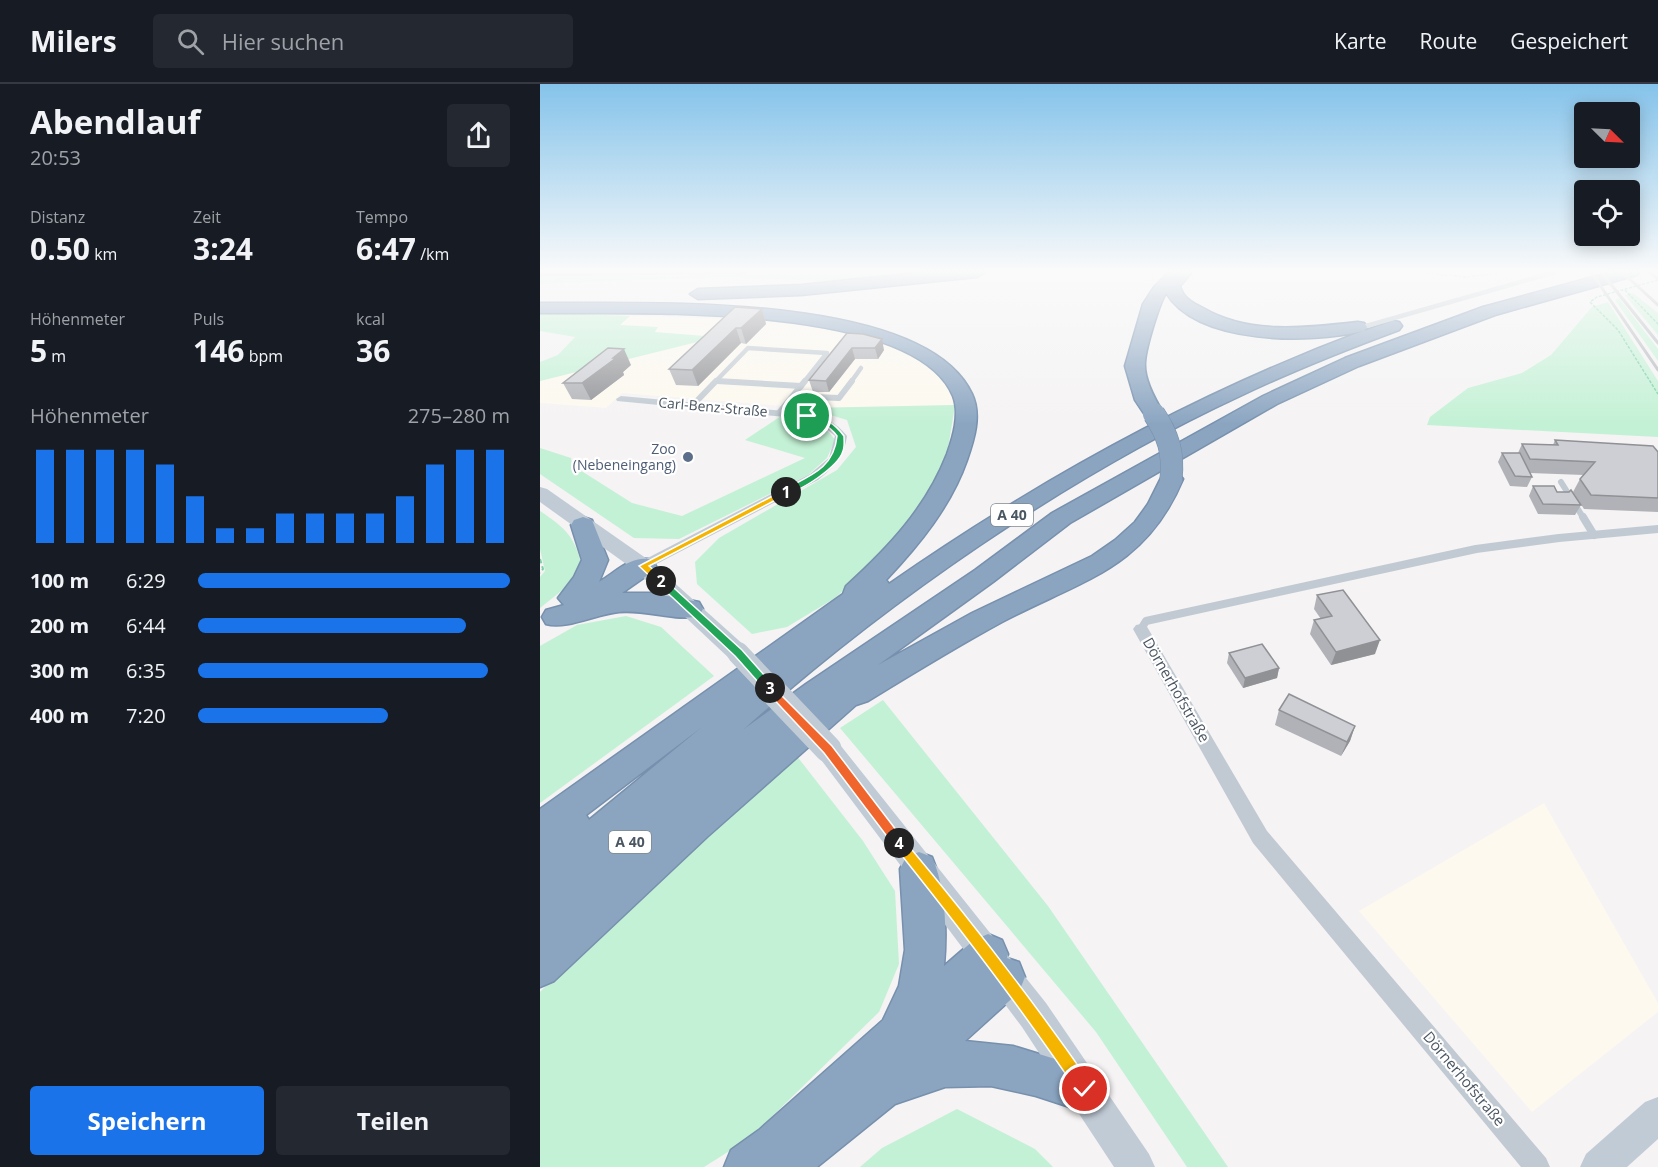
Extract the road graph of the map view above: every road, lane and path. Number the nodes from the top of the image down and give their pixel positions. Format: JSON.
{"nodes":[{"id":1,"x":830,"y":323,"type":"edge"},
{"id":2,"x":1145,"y":323,"type":"edge"},
{"id":3,"x":1219,"y":323,"type":"edge"},
{"id":4,"x":1378,"y":323,"type":"edge"},
{"id":5,"x":1389,"y":323,"type":"edge"},
{"id":6,"x":1406,"y":323,"type":"edge"},
{"id":7,"x":1458,"y":323,"type":"edge"},
{"id":8,"x":1611,"y":323,"type":"edge"},
{"id":9,"x":1366,"y":326,"type":"junction"},
{"id":10,"x":861,"y":368,"type":"dead end"},
{"id":11,"x":717,"y":381,"type":"junction"},
{"id":12,"x":1249,"y":383,"type":"junction"},
{"id":13,"x":801,"y":386,"type":"junction"},
{"id":14,"x":1658,"y":394,"type":"edge"},
{"id":15,"x":794,"y":396,"type":"junction"},
{"id":16,"x":621,"y":399,"type":"dead end"},
{"id":17,"x":693,"y":405,"type":"junction"},
{"id":18,"x":779,"y":413,"type":"junction"},
{"id":19,"x":1561,"y":482,"type":"dead end"},
{"id":20,"x":540,"y":493,"type":"edge"},
{"id":21,"x":583,"y":525,"type":"junction"},
{"id":22,"x":1658,"y":529,"type":"edge"},
{"id":23,"x":1594,"y":535,"type":"junction"},
{"id":24,"x":540,"y":558,"type":"edge"},
{"id":25,"x":643,"y":566,"type":"junction"},
{"id":26,"x":540,"y":573,"type":"edge"},
{"id":27,"x":984,"y":576,"type":"junction"},
{"id":28,"x":689,"y":609,"type":"junction"},
{"id":29,"x":552,"y":614,"type":"edge"},
{"id":30,"x":832,"y":614,"type":"junction"},
{"id":31,"x":1141,"y":629,"type":"joint"},
{"id":32,"x":825,"y":713,"type":"junction"},
{"id":33,"x":662,"y":739,"type":"junction"},
{"id":34,"x":540,"y":829,"type":"edge"},
{"id":35,"x":540,"y":851,"type":"edge"},
{"id":36,"x":919,"y":869,"type":"junction"},
{"id":37,"x":540,"y":882,"type":"edge"},
{"id":38,"x":540,"y":923,"type":"edge"},
{"id":39,"x":996,"y":965,"type":"junction"},
{"id":40,"x":540,"y":967,"type":"edge"},
{"id":41,"x":893,"y":1042,"type":"junction"},
{"id":42,"x":1085,"y":1089,"type":"junction"},
{"id":43,"x":870,"y":1096,"type":"junction"},
{"id":44,"x":1658,"y":1115,"type":"edge"},
{"id":45,"x":748,"y":1167,"type":"edge"},
{"id":46,"x":779,"y":1167,"type":"edge"},
{"id":47,"x":1136,"y":1167,"type":"edge"},
{"id":48,"x":1537,"y":1167,"type":"edge"},
{"id":49,"x":1599,"y":1167,"type":"edge"}],
"edges":[{"from":1,"to":30,"type":"highway"},
{"from":2,"to":32,"type":"highway","bridge":true},
{"from":3,"to":9,"type":"highway"},
{"from":4,"to":9,"type":"lane"},
{"from":5,"to":9,"type":"highway"},
{"from":6,"to":12,"type":"highway","number":"A 40"},
{"from":7,"to":27,"type":"highway","number":"A 40"},
{"from":8,"to":14,"type":"path"},
{"from":10,"to":15,"type":"lane"},
{"from":11,"to":13,"type":"lane"},
{"from":11,"to":13,"type":"lane"},
{"from":11,"to":17,"type":"lane"},
{"from":12,"to":30,"type":"highway"},
{"from":12,"to":37,"type":"highway","number":"A 40"},
{"from":13,"to":15,"type":"lane"},
{"from":15,"to":18,"type":"lane"},
{"from":16,"to":17,"type":"street","name":"Carl-Benz-Straße"},
{"from":17,"to":18,"type":"street","name":"Carl-Benz-Straße"},
{"from":18,"to":25,"type":"street","name":"Carl-Benz-Straße"},
{"from":19,"to":23,"type":"lane"},
{"from":20,"to":21,"type":"main road"},
{"from":21,"to":25,"type":"main road"},
{"from":21,"to":29,"type":"highway"},
{"from":22,"to":23,"type":"lane","name":"Dörnerhofstraße"},
{"from":23,"to":31,"type":"lane","name":"Dörnerhofstraße"},
{"from":24,"to":26,"type":"path"},
{"from":25,"to":28,"type":"main road"},
{"from":25,"to":29,"type":"highway"},
{"from":27,"to":32,"type":"highway"},
{"from":27,"to":38,"type":"highway","number":"A 40"},
{"from":28,"to":29,"type":"highway"},
{"from":28,"to":36,"type":"main road","bridge":true},
{"from":30,"to":33,"type":"highway"},
{"from":31,"to":48,"type":"street","name":"Dörnerhofstraße"},
{"from":32,"to":40,"type":"highway"},
{"from":33,"to":34,"type":"highway"},
{"from":33,"to":35,"type":"highway"},
{"from":36,"to":39,"type":"main road"},
{"from":36,"to":41,"type":"highway"},
{"from":39,"to":41,"type":"highway"},
{"from":39,"to":42,"type":"main road"},
{"from":39,"to":43,"type":"highway"},
{"from":41,"to":45,"type":"highway"},
{"from":42,"to":43,"type":"highway"},
{"from":42,"to":47,"type":"main road"},
{"from":43,"to":46,"type":"highway"},
{"from":44,"to":49,"type":"main road"}]}
